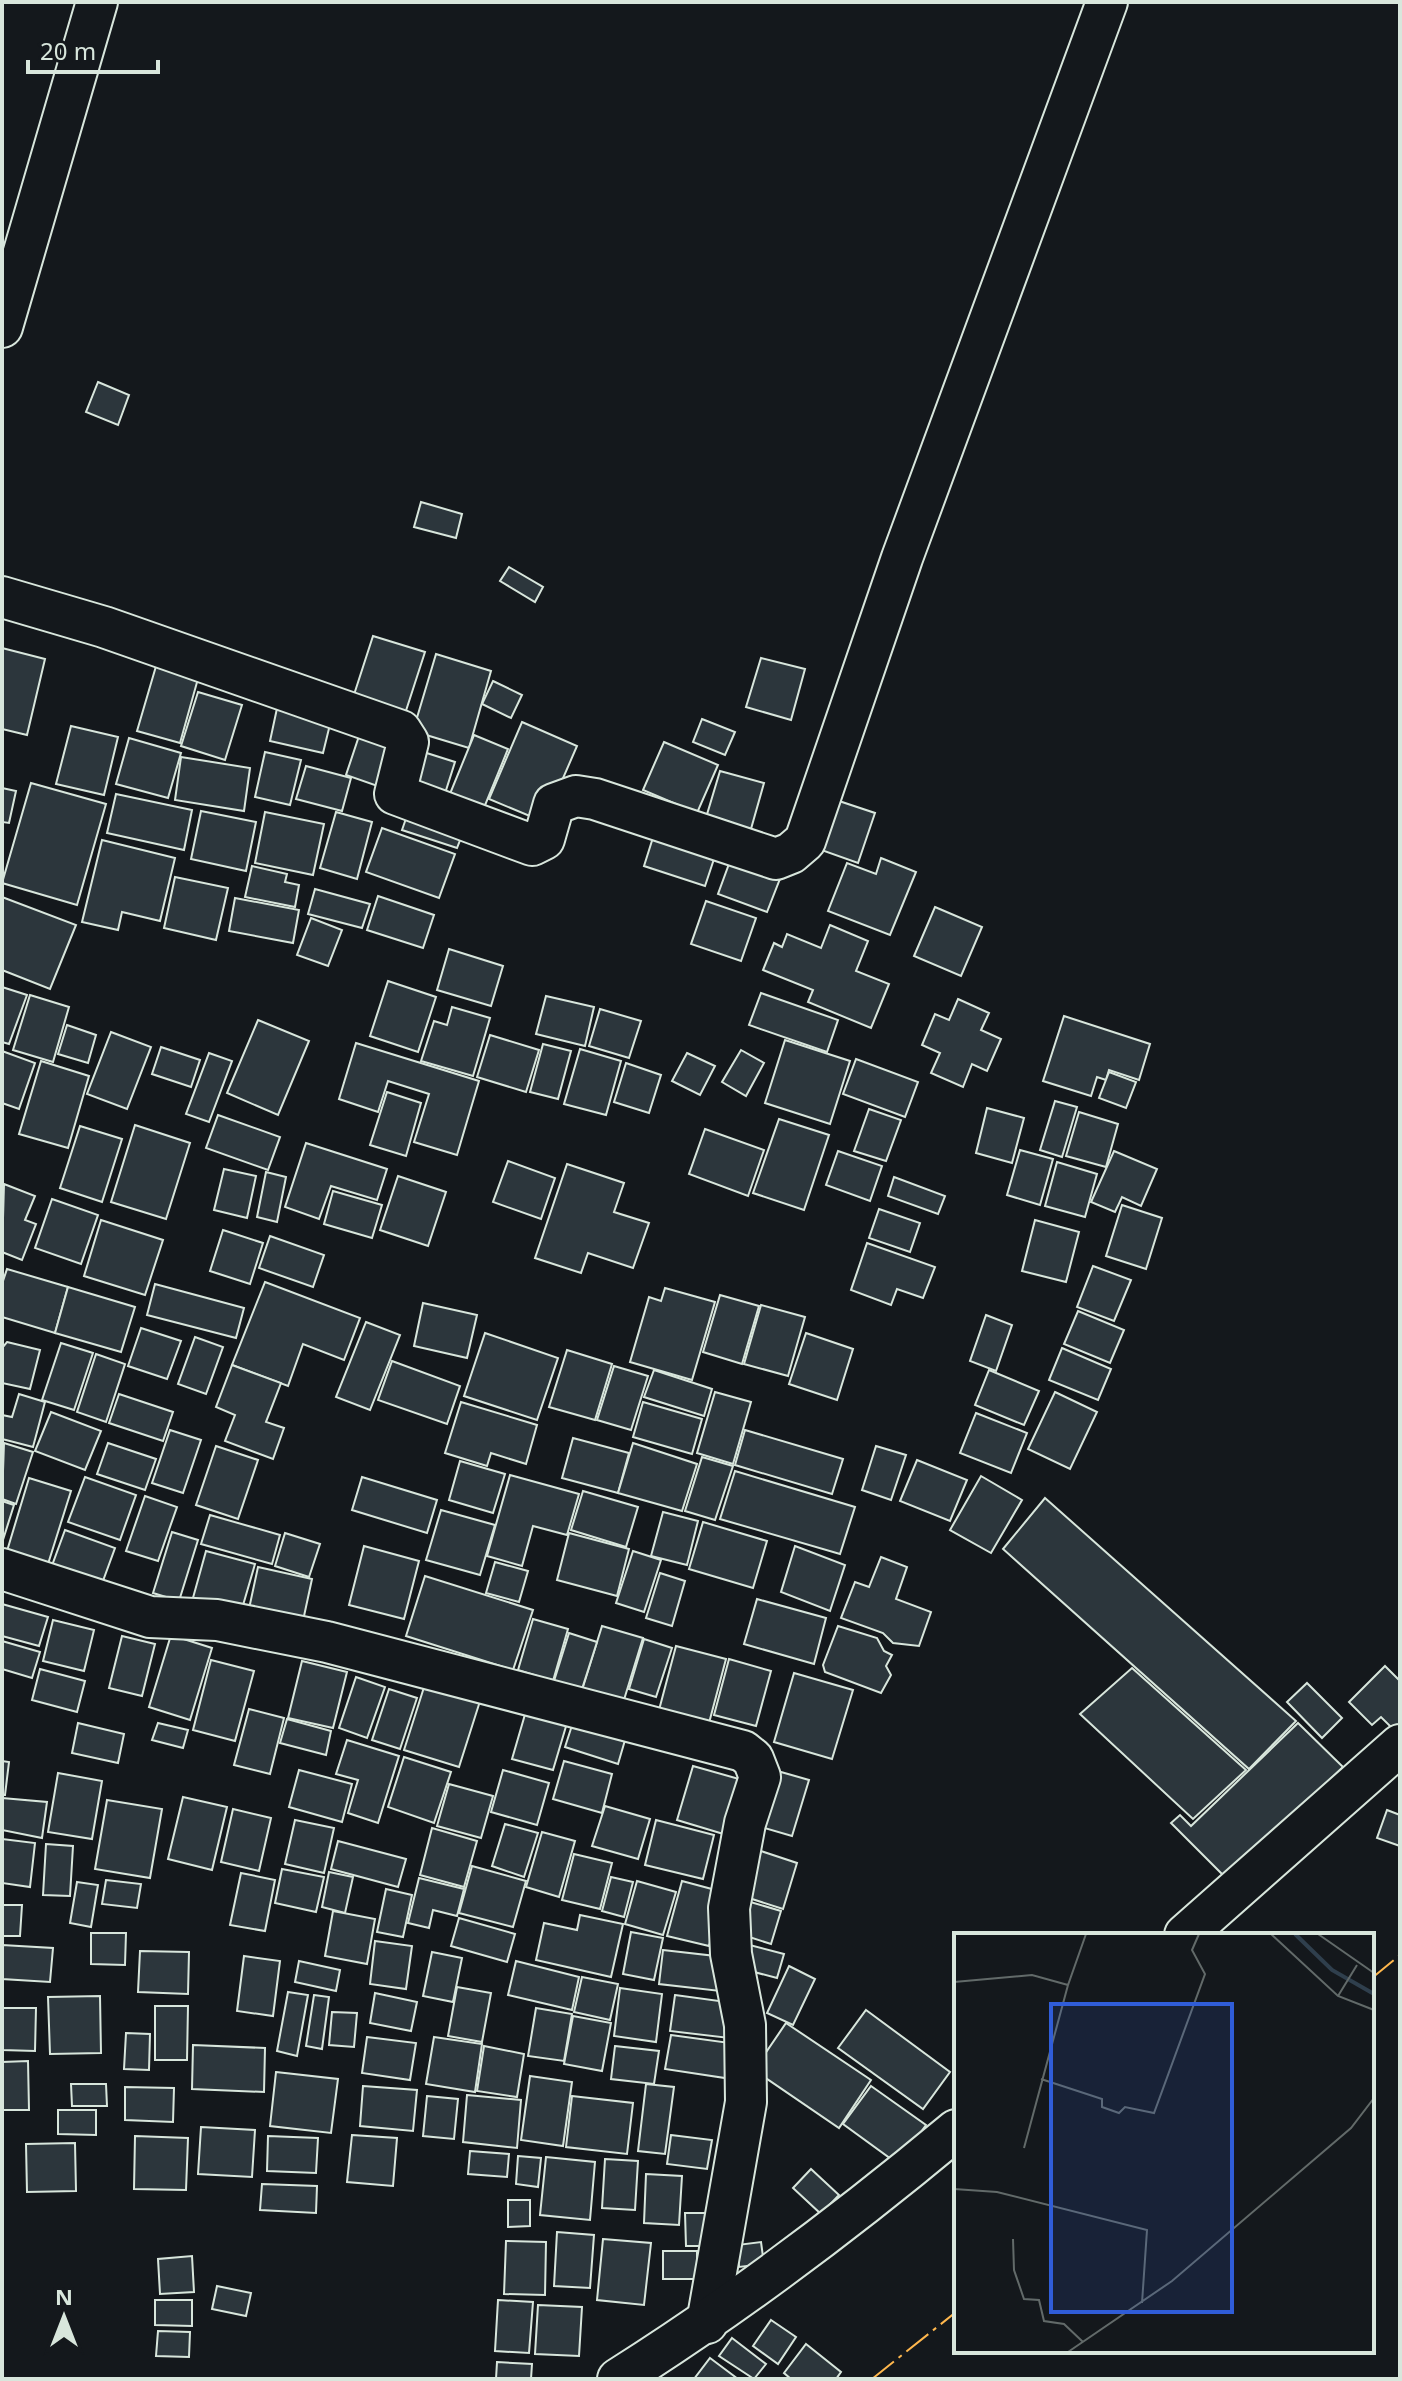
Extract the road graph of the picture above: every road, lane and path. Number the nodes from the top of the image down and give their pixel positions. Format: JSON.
{"nodes":[{"id":1,"x":97,"y":2,"type":"edge"},
{"id":2,"x":1107,"y":2,"type":"edge"},
{"id":3,"x":2,"y":327,"type":"edge"},
{"id":4,"x":2,"y":597,"type":"edge"},
{"id":5,"x":2,"y":1569,"type":"edge"},
{"id":6,"x":1400,"y":1745,"type":"edge"},
{"id":7,"x":1187,"y":1933,"type":"edge"},
{"id":8,"x":954,"y":2132,"type":"edge"},
{"id":9,"x":707,"y":2323,"type":"junction"},
{"id":10,"x":618,"y":2379,"type":"edge"}],
"edges":[{"from":1,"to":3,"type":"street"},
{"from":2,"to":4,"type":"street"},
{"from":5,"to":9,"type":"street"},
{"from":6,"to":7,"type":"street"},
{"from":8,"to":9,"type":"street"},
{"from":9,"to":10,"type":"street"}]}
